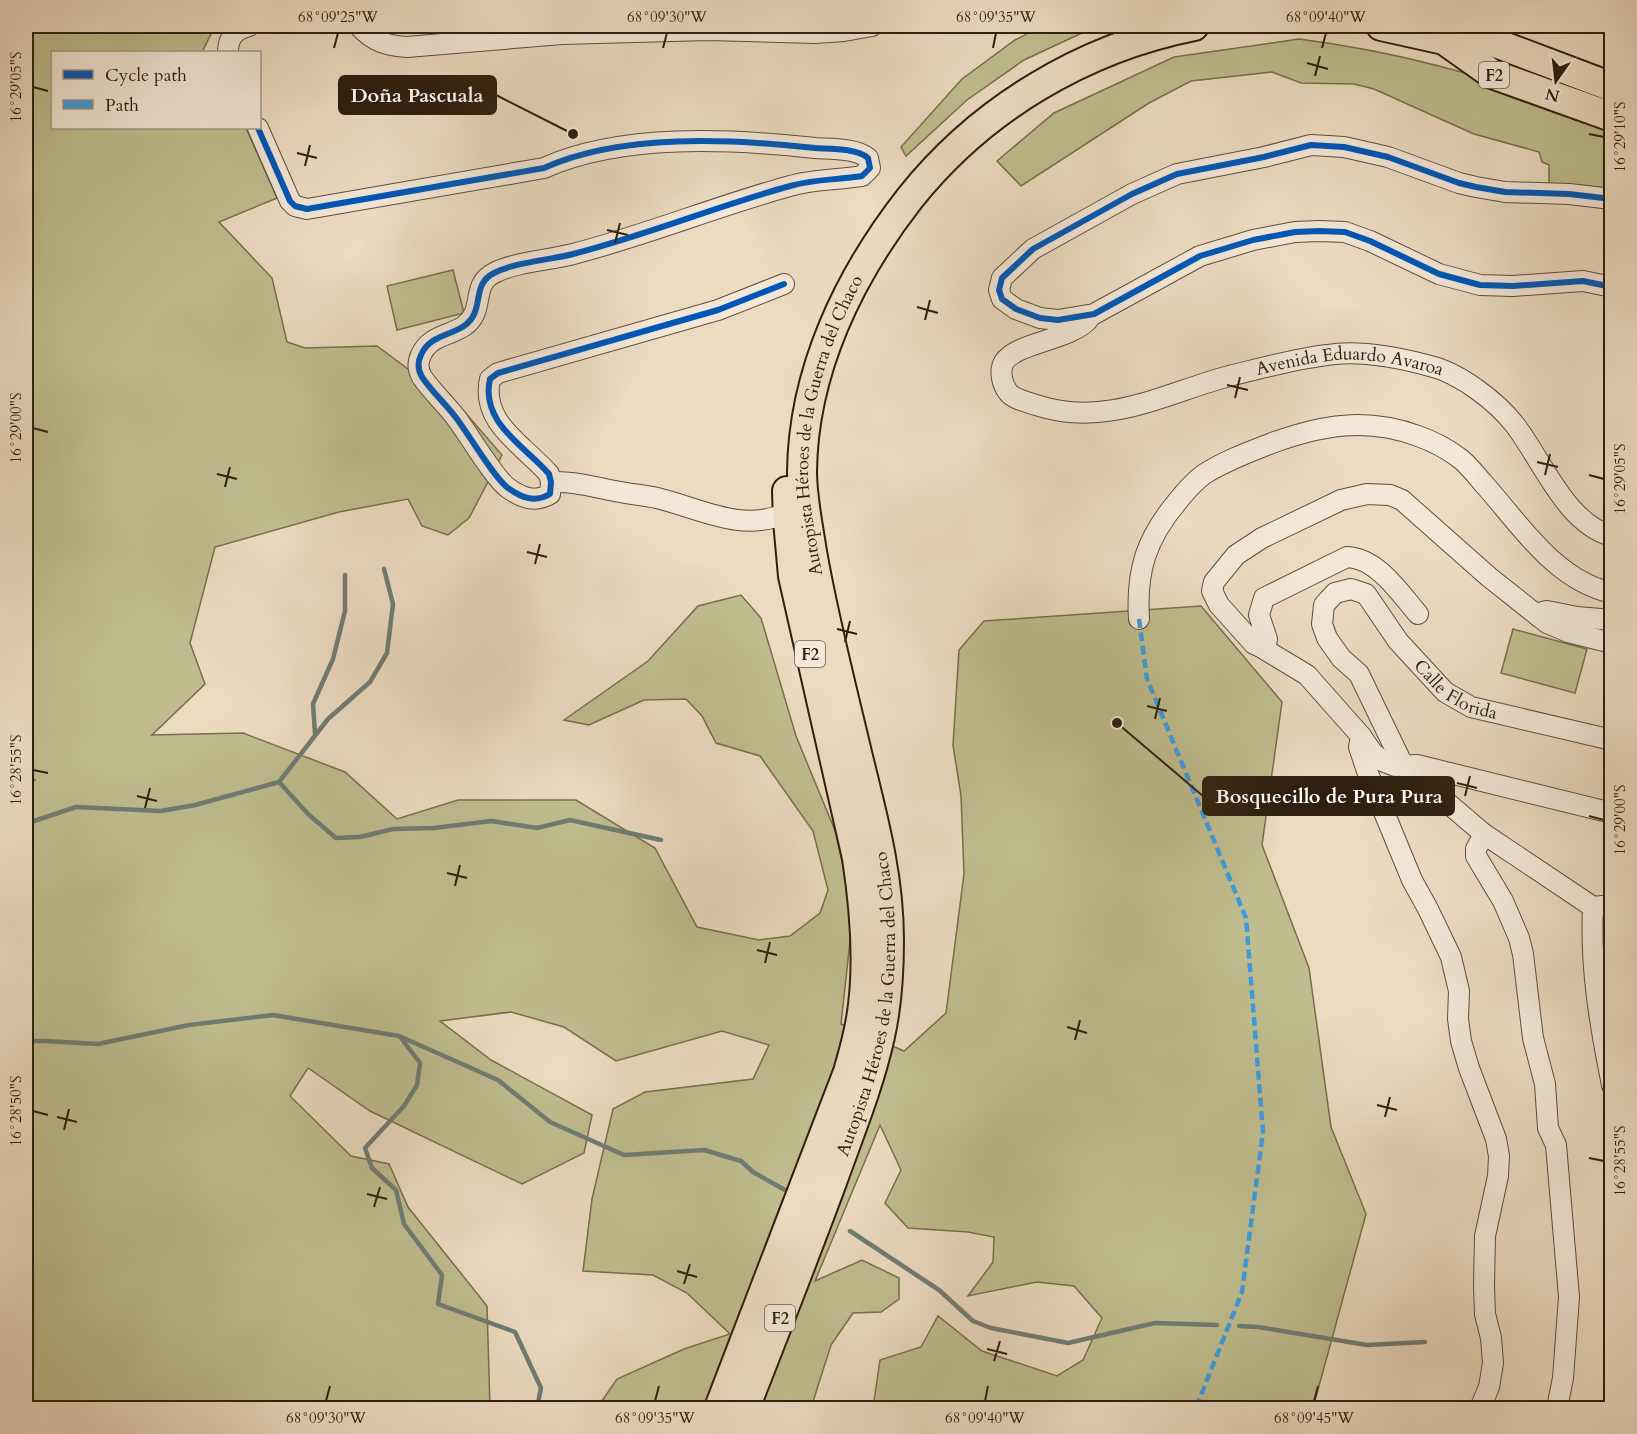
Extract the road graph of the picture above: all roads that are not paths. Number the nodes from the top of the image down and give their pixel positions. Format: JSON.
{"nodes":[{"id":1,"x":249,"y":26,"type":"edge"},
{"id":2,"x":359,"y":26,"type":"edge"},
{"id":3,"x":872,"y":26,"type":"edge"},
{"id":4,"x":1136,"y":26,"type":"edge"},
{"id":5,"x":1194,"y":26,"type":"edge"},
{"id":6,"x":1381,"y":26,"type":"edge"},
{"id":7,"x":1439,"y":26,"type":"edge"},
{"id":8,"x":228,"y":51,"type":"edge"},
{"id":9,"x":1611,"y":87,"type":"edge"},
{"id":10,"x":1611,"y":117,"type":"edge"},
{"id":11,"x":258,"y":129,"type":"edge"},
{"id":12,"x":1611,"y":200,"type":"edge"},
{"id":13,"x":784,"y":284,"type":"dead end"},
{"id":14,"x":1611,"y":287,"type":"edge"},
{"id":15,"x":1094,"y":314,"type":"junction"},
{"id":16,"x":551,"y":482,"type":"junction"},
{"id":17,"x":787,"y":513,"type":"junction"},
{"id":18,"x":1611,"y":536,"type":"edge"},
{"id":19,"x":1611,"y":593,"type":"edge"},
{"id":20,"x":1418,"y":614,"type":"dead end"},
{"id":21,"x":1538,"y":616,"type":"junction"},
{"id":22,"x":1139,"y":619,"type":"dead end"},
{"id":23,"x":1611,"y":620,"type":"edge"},
{"id":24,"x":1611,"y":643,"type":"edge"},
{"id":25,"x":1259,"y":646,"type":"junction"},
{"id":26,"x":1361,"y":736,"type":"junction"},
{"id":27,"x":1611,"y":740,"type":"edge"},
{"id":28,"x":1403,"y":765,"type":"junction"},
{"id":29,"x":1611,"y":813,"type":"edge"},
{"id":30,"x":1484,"y":834,"type":"junction"},
{"id":31,"x":1602,"y":906,"type":"edge"},
{"id":32,"x":1603,"y":988,"type":"edge"},
{"id":33,"x":1611,"y":1085,"type":"edge"},
{"id":34,"x":719,"y":1408,"type":"edge"},
{"id":35,"x":745,"y":1408,"type":"edge"},
{"id":36,"x":1480,"y":1408,"type":"edge"},
{"id":37,"x":1557,"y":1408,"type":"edge"}],
"edges":[{"from":1,"to":8,"type":"street"},
{"from":2,"to":3,"type":"street"},
{"from":4,"to":17,"type":"highway","name":"Autopista Héroes de la Guerra del Chaco","number":"F2"},
{"from":5,"to":35,"type":"highway","name":"Autopista Héroes de la Guerra del Chaco","number":"F2"},
{"from":6,"to":10,"type":"highway","number":"F2"},
{"from":7,"to":9,"type":"highway","number":"F2"},
{"from":11,"to":16,"type":"street"},
{"from":12,"to":15,"type":"street"},
{"from":13,"to":16,"type":"street"},
{"from":14,"to":15,"type":"street"},
{"from":15,"to":18,"type":"street","name":"Avenida Eduardo Avaroa"},
{"from":16,"to":17,"type":"street"},
{"from":17,"to":34,"type":"highway","name":"Autopista Héroes de la Guerra del Chaco","number":"F2"},
{"from":19,"to":22,"type":"street"},
{"from":20,"to":25,"type":"street"},
{"from":21,"to":23,"type":"street"},
{"from":21,"to":24,"type":"street"},
{"from":21,"to":25,"type":"street"},
{"from":25,"to":26,"type":"street"},
{"from":26,"to":28,"type":"street"},
{"from":26,"to":36,"type":"street"},
{"from":27,"to":28,"type":"street","name":"Calle Florida"},
{"from":28,"to":29,"type":"street"},
{"from":28,"to":30,"type":"street"},
{"from":30,"to":31,"type":"street"},
{"from":30,"to":37,"type":"street"},
{"from":31,"to":32,"type":"street"},
{"from":32,"to":33,"type":"street"}]}
